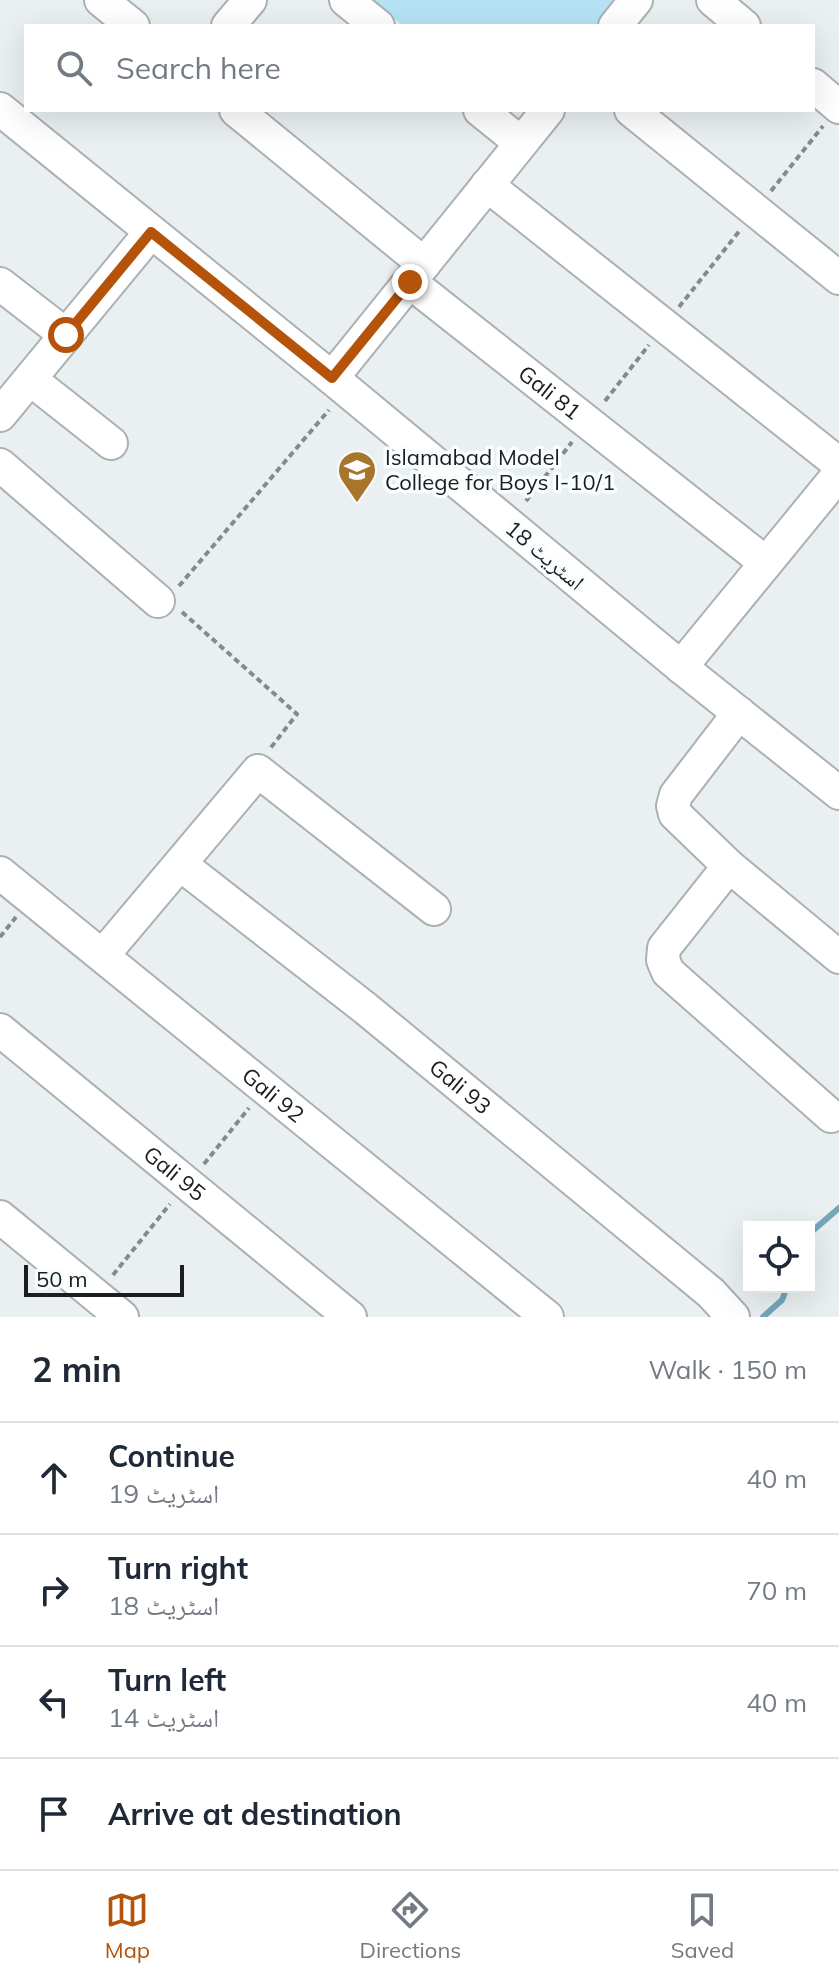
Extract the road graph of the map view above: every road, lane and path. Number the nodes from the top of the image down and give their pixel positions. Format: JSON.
{"nodes":[{"id":1,"x":101,"y":0,"type":"edge"},
{"id":2,"x":250,"y":0,"type":"edge"},
{"id":3,"x":346,"y":0,"type":"edge"},
{"id":4,"x":636,"y":0,"type":"edge"},
{"id":5,"x":713,"y":0,"type":"edge"},
{"id":6,"x":131,"y":24,"type":"edge"},
{"id":7,"x":230,"y":24,"type":"edge"},
{"id":8,"x":376,"y":24,"type":"edge"},
{"id":9,"x":617,"y":24,"type":"edge"},
{"id":10,"x":742,"y":24,"type":"edge"},
{"id":11,"x":815,"y":88,"type":"edge"},
{"id":12,"x":0,"y":109,"type":"edge"},
{"id":13,"x":238,"y":112,"type":"edge"},
{"id":14,"x":482,"y":112,"type":"edge"},
{"id":15,"x":546,"y":112,"type":"edge"},
{"id":16,"x":633,"y":112,"type":"edge"},
{"id":17,"x":834,"y":112,"type":"edge"},
{"id":18,"x":521,"y":143,"type":"junction"},
{"id":19,"x":487,"y":185,"type":"junction"},
{"id":20,"x":770,"y":192,"type":"dead end"},
{"id":21,"x":741,"y":229,"type":"dead end"},
{"id":22,"x":151,"y":232,"type":"junction"},
{"id":23,"x":417,"y":273,"type":"junction"},
{"id":24,"x":839,"y":278,"type":"edge"},
{"id":25,"x":0,"y":284,"type":"edge"},
{"id":26,"x":673,"y":315,"type":"dead end"},
{"id":27,"x":66,"y":335,"type":"junction"},
{"id":28,"x":653,"y":340,"type":"dead end"},
{"id":29,"x":30,"y":379,"type":"junction"},
{"id":30,"x":334,"y":389,"type":"junction"},
{"id":31,"x":604,"y":402,"type":"dead end"},
{"id":32,"x":0,"y":415,"type":"edge"},
{"id":33,"x":575,"y":439,"type":"dead end"},
{"id":34,"x":111,"y":443,"type":"dead end"},
{"id":35,"x":839,"y":464,"type":"edge"},
{"id":36,"x":0,"y":465,"type":"edge"},
{"id":37,"x":839,"y":474,"type":"edge"},
{"id":38,"x":526,"y":501,"type":"dead end"},
{"id":39,"x":766,"y":563,"type":"junction"},
{"id":40,"x":172,"y":600,"type":"junction"},
{"id":41,"x":681,"y":667,"type":"junction"},
{"id":42,"x":739,"y":713,"type":"junction"},
{"id":43,"x":263,"y":758,"type":"dead end"},
{"id":44,"x":839,"y":793,"type":"edge"},
{"id":45,"x":180,"y":864,"type":"junction"},
{"id":46,"x":729,"y":866,"type":"junction"},
{"id":47,"x":0,"y":873,"type":"edge"},
{"id":48,"x":434,"y":909,"type":"dead end"},
{"id":49,"x":103,"y":955,"type":"junction"},
{"id":50,"x":839,"y":957,"type":"edge"},
{"id":51,"x":0,"y":1030,"type":"edge"},
{"id":52,"x":831,"y":1116,"type":"dead end"},
{"id":53,"x":0,"y":1217,"type":"edge"},
{"id":54,"x":122,"y":1317,"type":"edge"},
{"id":55,"x":350,"y":1317,"type":"edge"},
{"id":56,"x":547,"y":1317,"type":"edge"},
{"id":57,"x":733,"y":1317,"type":"edge"}],
"edges":[{"from":1,"to":6,"type":"street"},
{"from":2,"to":7,"type":"street"},
{"from":3,"to":8,"type":"street"},
{"from":4,"to":9,"type":"street"},
{"from":5,"to":10,"type":"street"},
{"from":11,"to":17,"type":"street"},
{"from":12,"to":22,"type":"street","name":"اسٹریٹ 18"},
{"from":13,"to":23,"type":"street","name":"Gali 81"},
{"from":14,"to":18,"type":"street"},
{"from":15,"to":18,"type":"street"},
{"from":16,"to":24,"type":"street"},
{"from":17,"to":20,"type":"path"},
{"from":18,"to":19,"type":"street"},
{"from":19,"to":23,"type":"street"},
{"from":19,"to":35,"type":"street"},
{"from":21,"to":26,"type":"path"},
{"from":22,"to":27,"type":"street"},
{"from":22,"to":30,"type":"street","name":"اسٹریٹ 18"},
{"from":23,"to":30,"type":"street"},
{"from":23,"to":39,"type":"street","name":"Gali 81"},
{"from":25,"to":27,"type":"street"},
{"from":27,"to":29,"type":"street"},
{"from":28,"to":31,"type":"path"},
{"from":29,"to":32,"type":"street"},
{"from":29,"to":34,"type":"street"},
{"from":30,"to":40,"type":"path"},
{"from":30,"to":41,"type":"street","name":"اسٹریٹ 18"},
{"from":33,"to":38,"type":"path"},
{"from":36,"to":40,"type":"street"},
{"from":37,"to":39,"type":"street"},
{"from":39,"to":41,"type":"street"},
{"from":40,"to":43,"type":"path"},
{"from":41,"to":42,"type":"street","name":"اسٹریٹ 18"},
{"from":42,"to":44,"type":"street","name":"اسٹریٹ 18"},
{"from":42,"to":46,"type":"street"},
{"from":45,"to":48,"type":"street"},
{"from":45,"to":49,"type":"street"},
{"from":45,"to":57,"type":"street","name":"Gali 93"},
{"from":46,"to":50,"type":"street"},
{"from":46,"to":52,"type":"street"},
{"from":47,"to":49,"type":"street","name":"Gali 92"},
{"from":49,"to":56,"type":"street","name":"Gali 92"},
{"from":51,"to":55,"type":"street","name":"Gali 95"},
{"from":53,"to":54,"type":"street"}]}
